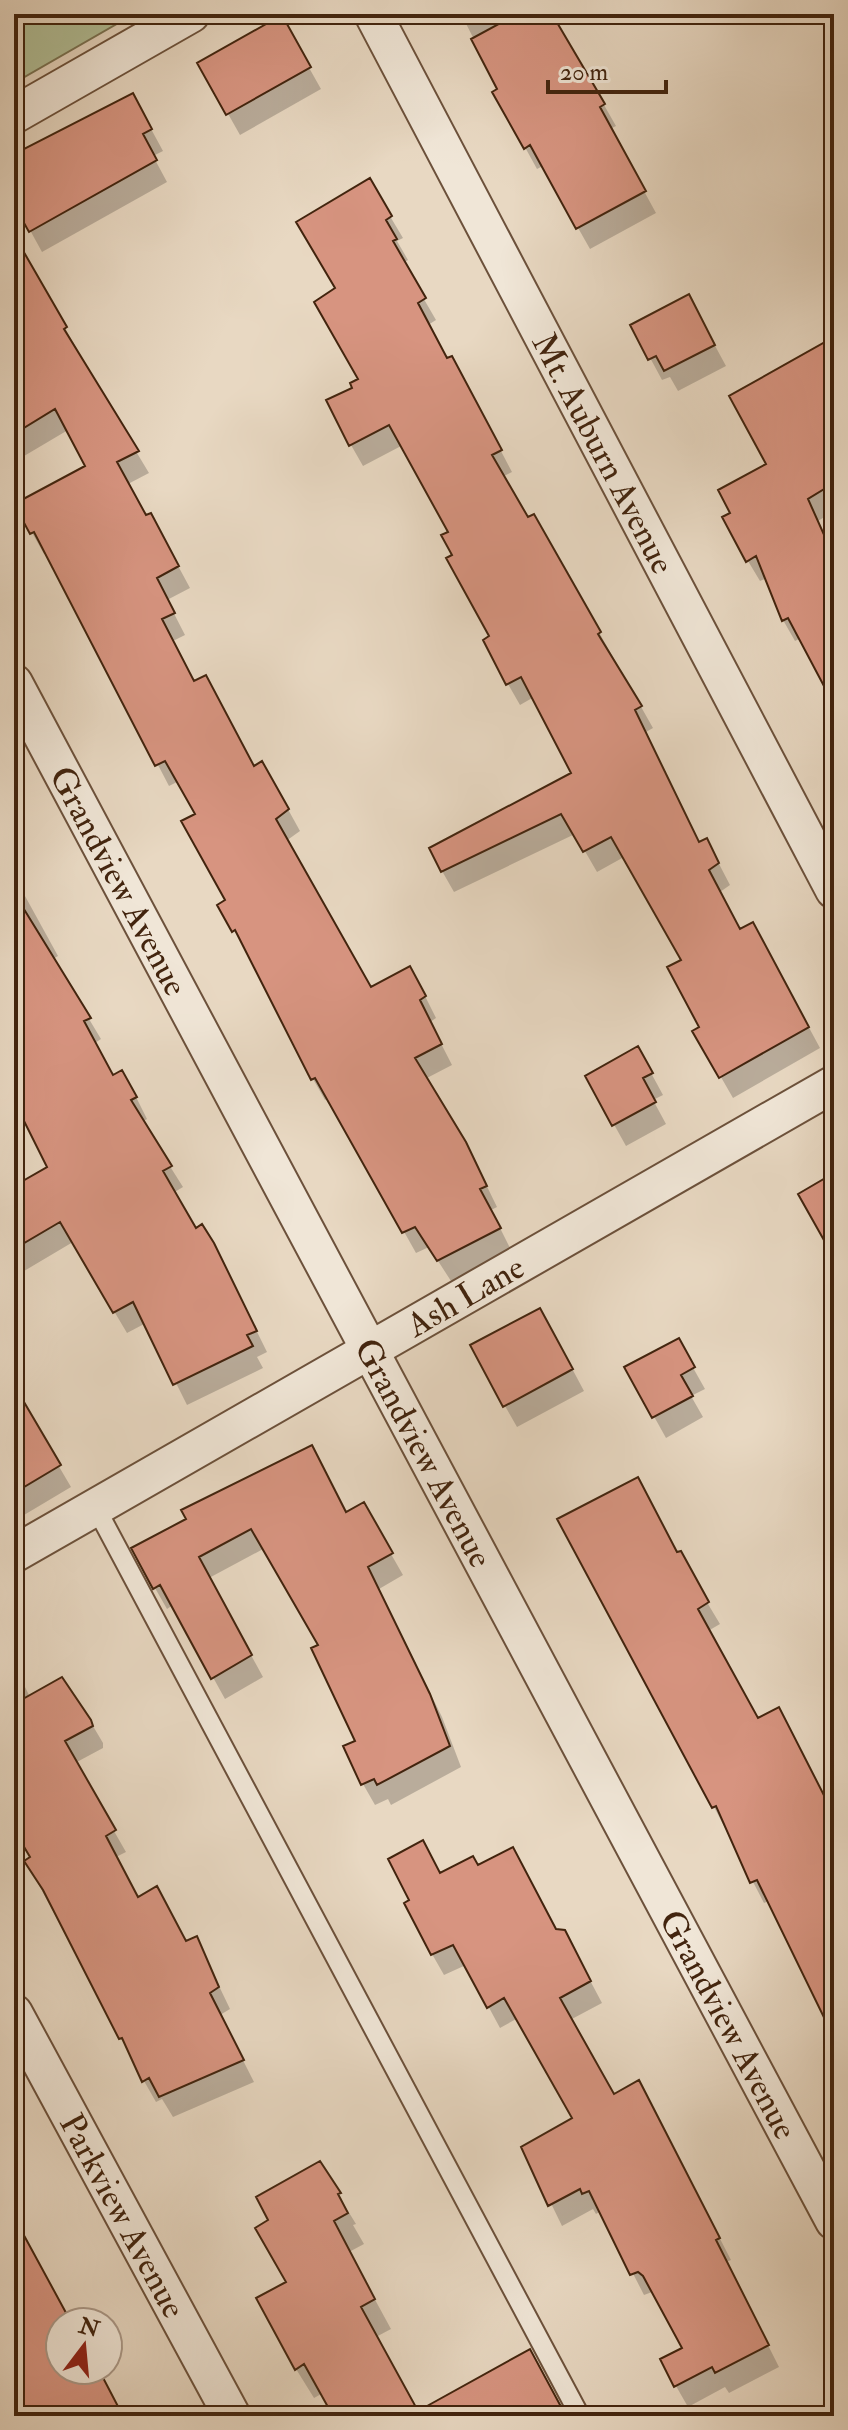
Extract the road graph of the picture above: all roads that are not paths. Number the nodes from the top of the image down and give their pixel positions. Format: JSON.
{"nodes":[{"id":1,"x":191,"y":14,"type":"edge"},
{"id":2,"x":373,"y":14,"type":"edge"},
{"id":3,"x":14,"y":115,"type":"edge"},
{"id":4,"x":14,"y":683,"type":"edge"},
{"id":5,"x":834,"y":890,"type":"edge"},
{"id":6,"x":834,"y":1084,"type":"edge"},
{"id":7,"x":370,"y":1353,"type":"junction"},
{"id":8,"x":96,"y":1508,"type":"junction"},
{"id":9,"x":14,"y":1554,"type":"edge"},
{"id":10,"x":14,"y":2013,"type":"edge"},
{"id":11,"x":834,"y":2221,"type":"edge"},
{"id":12,"x":232,"y":2416,"type":"edge"},
{"id":13,"x":580,"y":2416,"type":"edge"}],
"edges":[{"from":1,"to":3,"type":"street"},
{"from":2,"to":5,"type":"street","name":"Mt. Auburn Avenue"},
{"from":4,"to":7,"type":"street","name":"Grandview Avenue"},
{"from":6,"to":7,"type":"street","name":"Ash Lane"},
{"from":7,"to":8,"type":"street","name":"Ash Lane"},
{"from":7,"to":11,"type":"street","name":"Grandview Avenue"},
{"from":8,"to":9,"type":"street","name":"Ash Lane"},
{"from":8,"to":13,"type":"lane"},
{"from":10,"to":12,"type":"street","name":"Parkview Avenue"}]}
